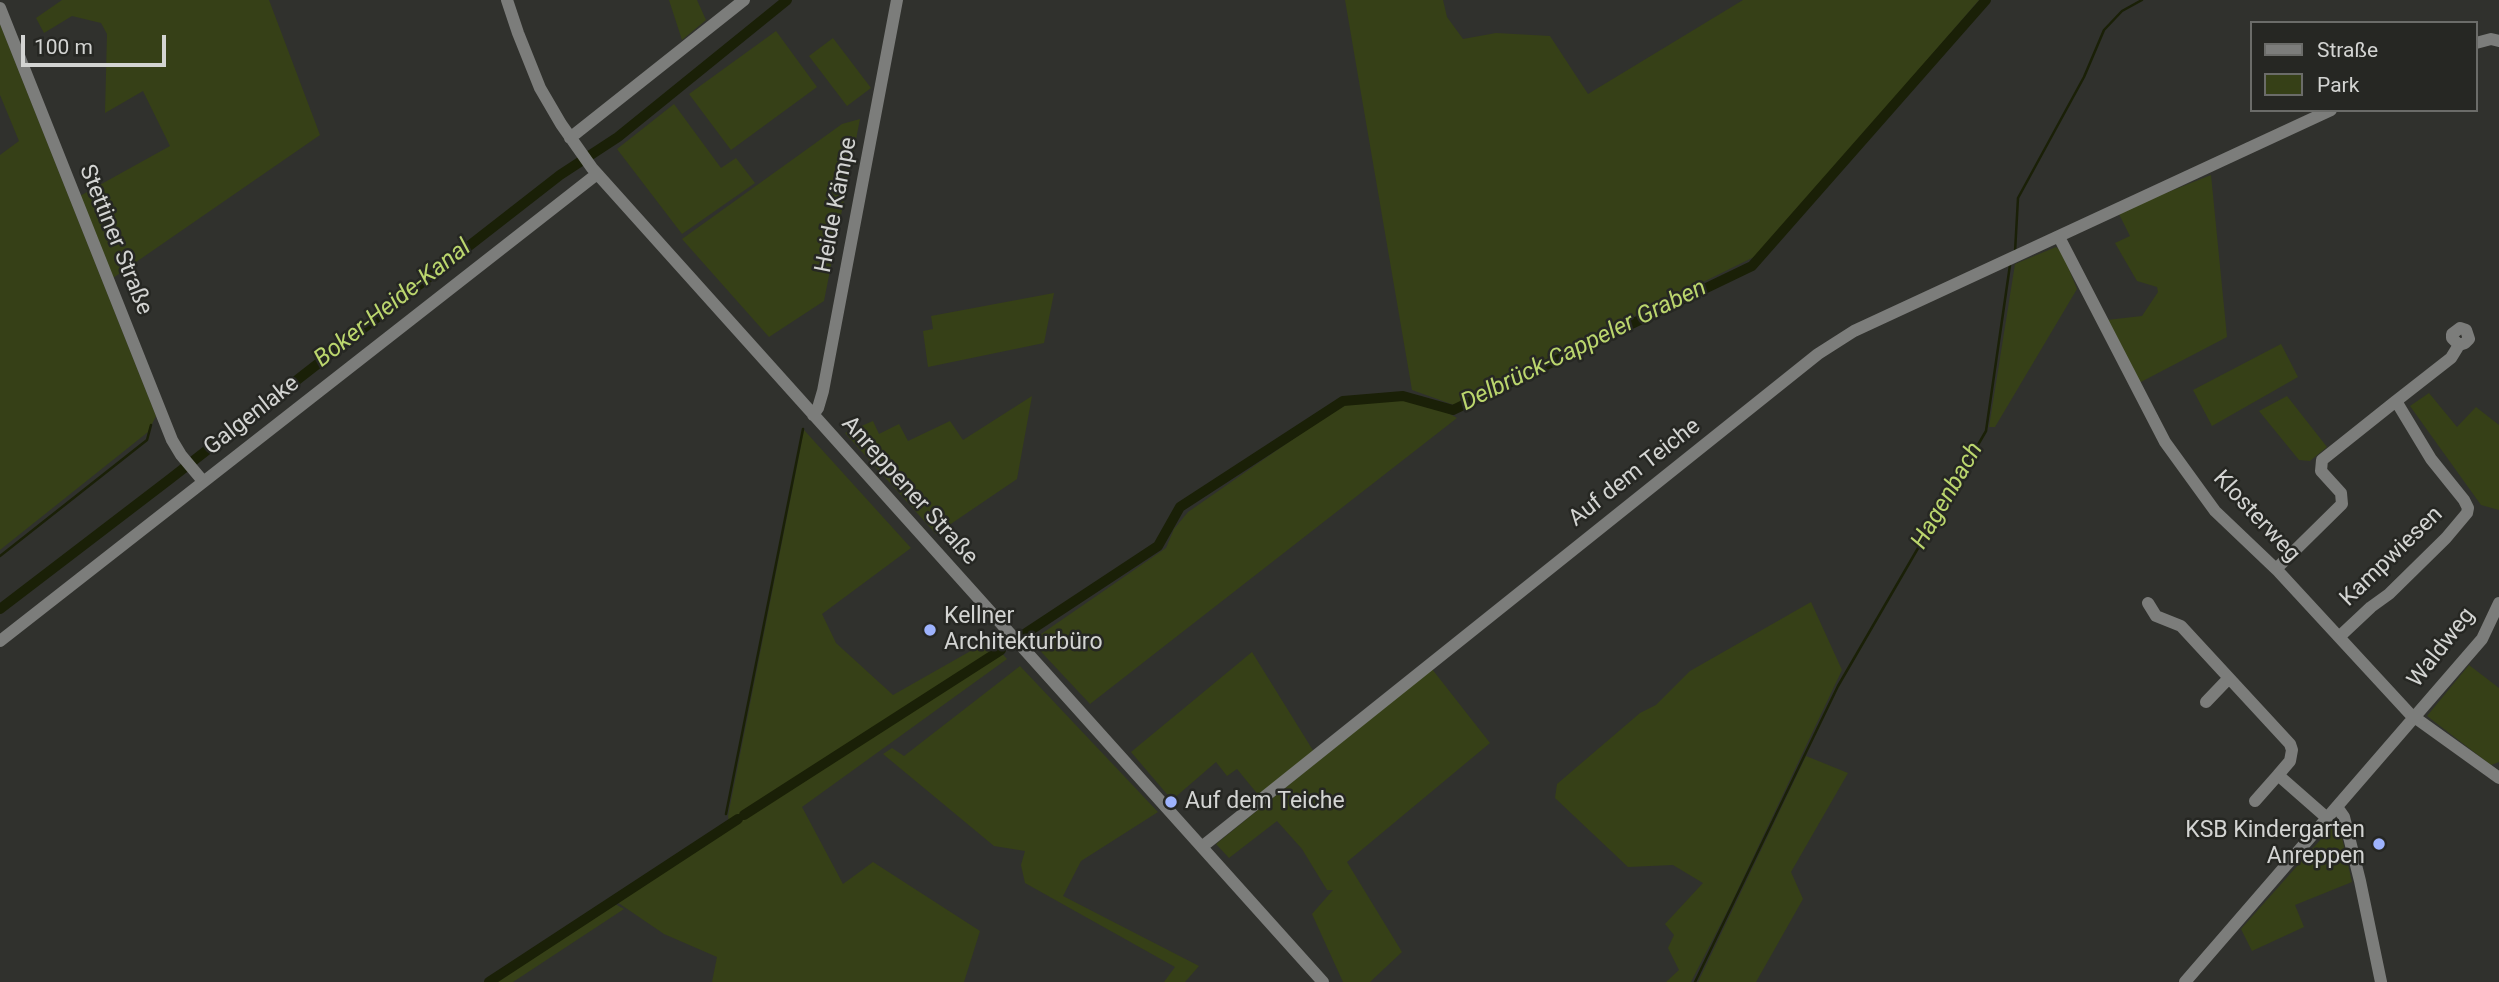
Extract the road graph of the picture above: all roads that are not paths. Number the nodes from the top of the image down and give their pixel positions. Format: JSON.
{"nodes":[{"id":1,"x":507,"y":0,"type":"edge"},
{"id":2,"x":744,"y":0,"type":"edge"},
{"id":3,"x":897,"y":0,"type":"edge"},
{"id":4,"x":0,"y":8,"type":"edge"},
{"id":5,"x":2499,"y":41,"type":"edge"},
{"id":6,"x":2478,"y":42,"type":"edge"},
{"id":7,"x":2327,"y":112,"type":"edge"},
{"id":8,"x":570,"y":138,"type":"junction"},
{"id":9,"x":597,"y":174,"type":"junction"},
{"id":10,"x":2059,"y":237,"type":"junction"},
{"id":11,"x":2459,"y":345,"type":"dead end"},
{"id":12,"x":2396,"y":401,"type":"junction"},
{"id":13,"x":813,"y":415,"type":"junction"},
{"id":14,"x":199,"y":476,"type":"junction"},
{"id":15,"x":2276,"y":569,"type":"junction"},
{"id":16,"x":2148,"y":603,"type":"dead end"},
{"id":17,"x":2499,"y":603,"type":"edge"},
{"id":18,"x":2339,"y":637,"type":"junction"},
{"id":19,"x":0,"y":641,"type":"edge"},
{"id":20,"x":2229,"y":678,"type":"junction"},
{"id":21,"x":2206,"y":702,"type":"dead end"},
{"id":22,"x":2415,"y":717,"type":"junction"},
{"id":23,"x":2278,"y":775,"type":"junction"},
{"id":24,"x":2499,"y":778,"type":"edge"},
{"id":25,"x":2255,"y":801,"type":"dead end"},
{"id":26,"x":2337,"y":807,"type":"junction"},
{"id":27,"x":2327,"y":818,"type":"junction"},
{"id":28,"x":1203,"y":846,"type":"junction"},
{"id":29,"x":1323,"y":982,"type":"edge"},
{"id":30,"x":2185,"y":982,"type":"edge"},
{"id":31,"x":2381,"y":982,"type":"edge"}],
"edges":[{"from":1,"to":8,"type":"street","name":"Anreppener Straße"},
{"from":2,"to":8,"type":"street"},
{"from":3,"to":13,"type":"street","name":"Heide Kämpe"},
{"from":4,"to":14,"type":"street","name":"Stettiner Straße"},
{"from":5,"to":6,"type":"street"},
{"from":7,"to":10,"type":"street"},
{"from":8,"to":9,"type":"street","name":"Anreppener Straße"},
{"from":9,"to":13,"type":"street","name":"Anreppener Straße"},
{"from":9,"to":14,"type":"street","name":"Galgenlake"},
{"from":10,"to":15,"type":"street","name":"Klosterweg"},
{"from":10,"to":28,"type":"street","name":"Auf dem Teiche"},
{"from":11,"to":12,"type":"street"},
{"from":12,"to":15,"type":"street"},
{"from":12,"to":18,"type":"street","name":"Kampwiesen"},
{"from":13,"to":28,"type":"street","name":"Anreppener Straße"},
{"from":14,"to":19,"type":"street","name":"Galgenlake"},
{"from":15,"to":18,"type":"street","name":"Klosterweg"},
{"from":16,"to":20,"type":"street"},
{"from":17,"to":22,"type":"street","name":"Waldweg"},
{"from":18,"to":22,"type":"street","name":"Klosterweg"},
{"from":20,"to":21,"type":"street"},
{"from":20,"to":23,"type":"street"},
{"from":22,"to":24,"type":"street","name":"Klosterweg"},
{"from":22,"to":26,"type":"street"},
{"from":23,"to":25,"type":"street"},
{"from":23,"to":27,"type":"street"},
{"from":26,"to":27,"type":"street"},
{"from":26,"to":31,"type":"street"},
{"from":27,"to":30,"type":"street"},
{"from":28,"to":29,"type":"street","name":"Anreppener Straße"}]}
